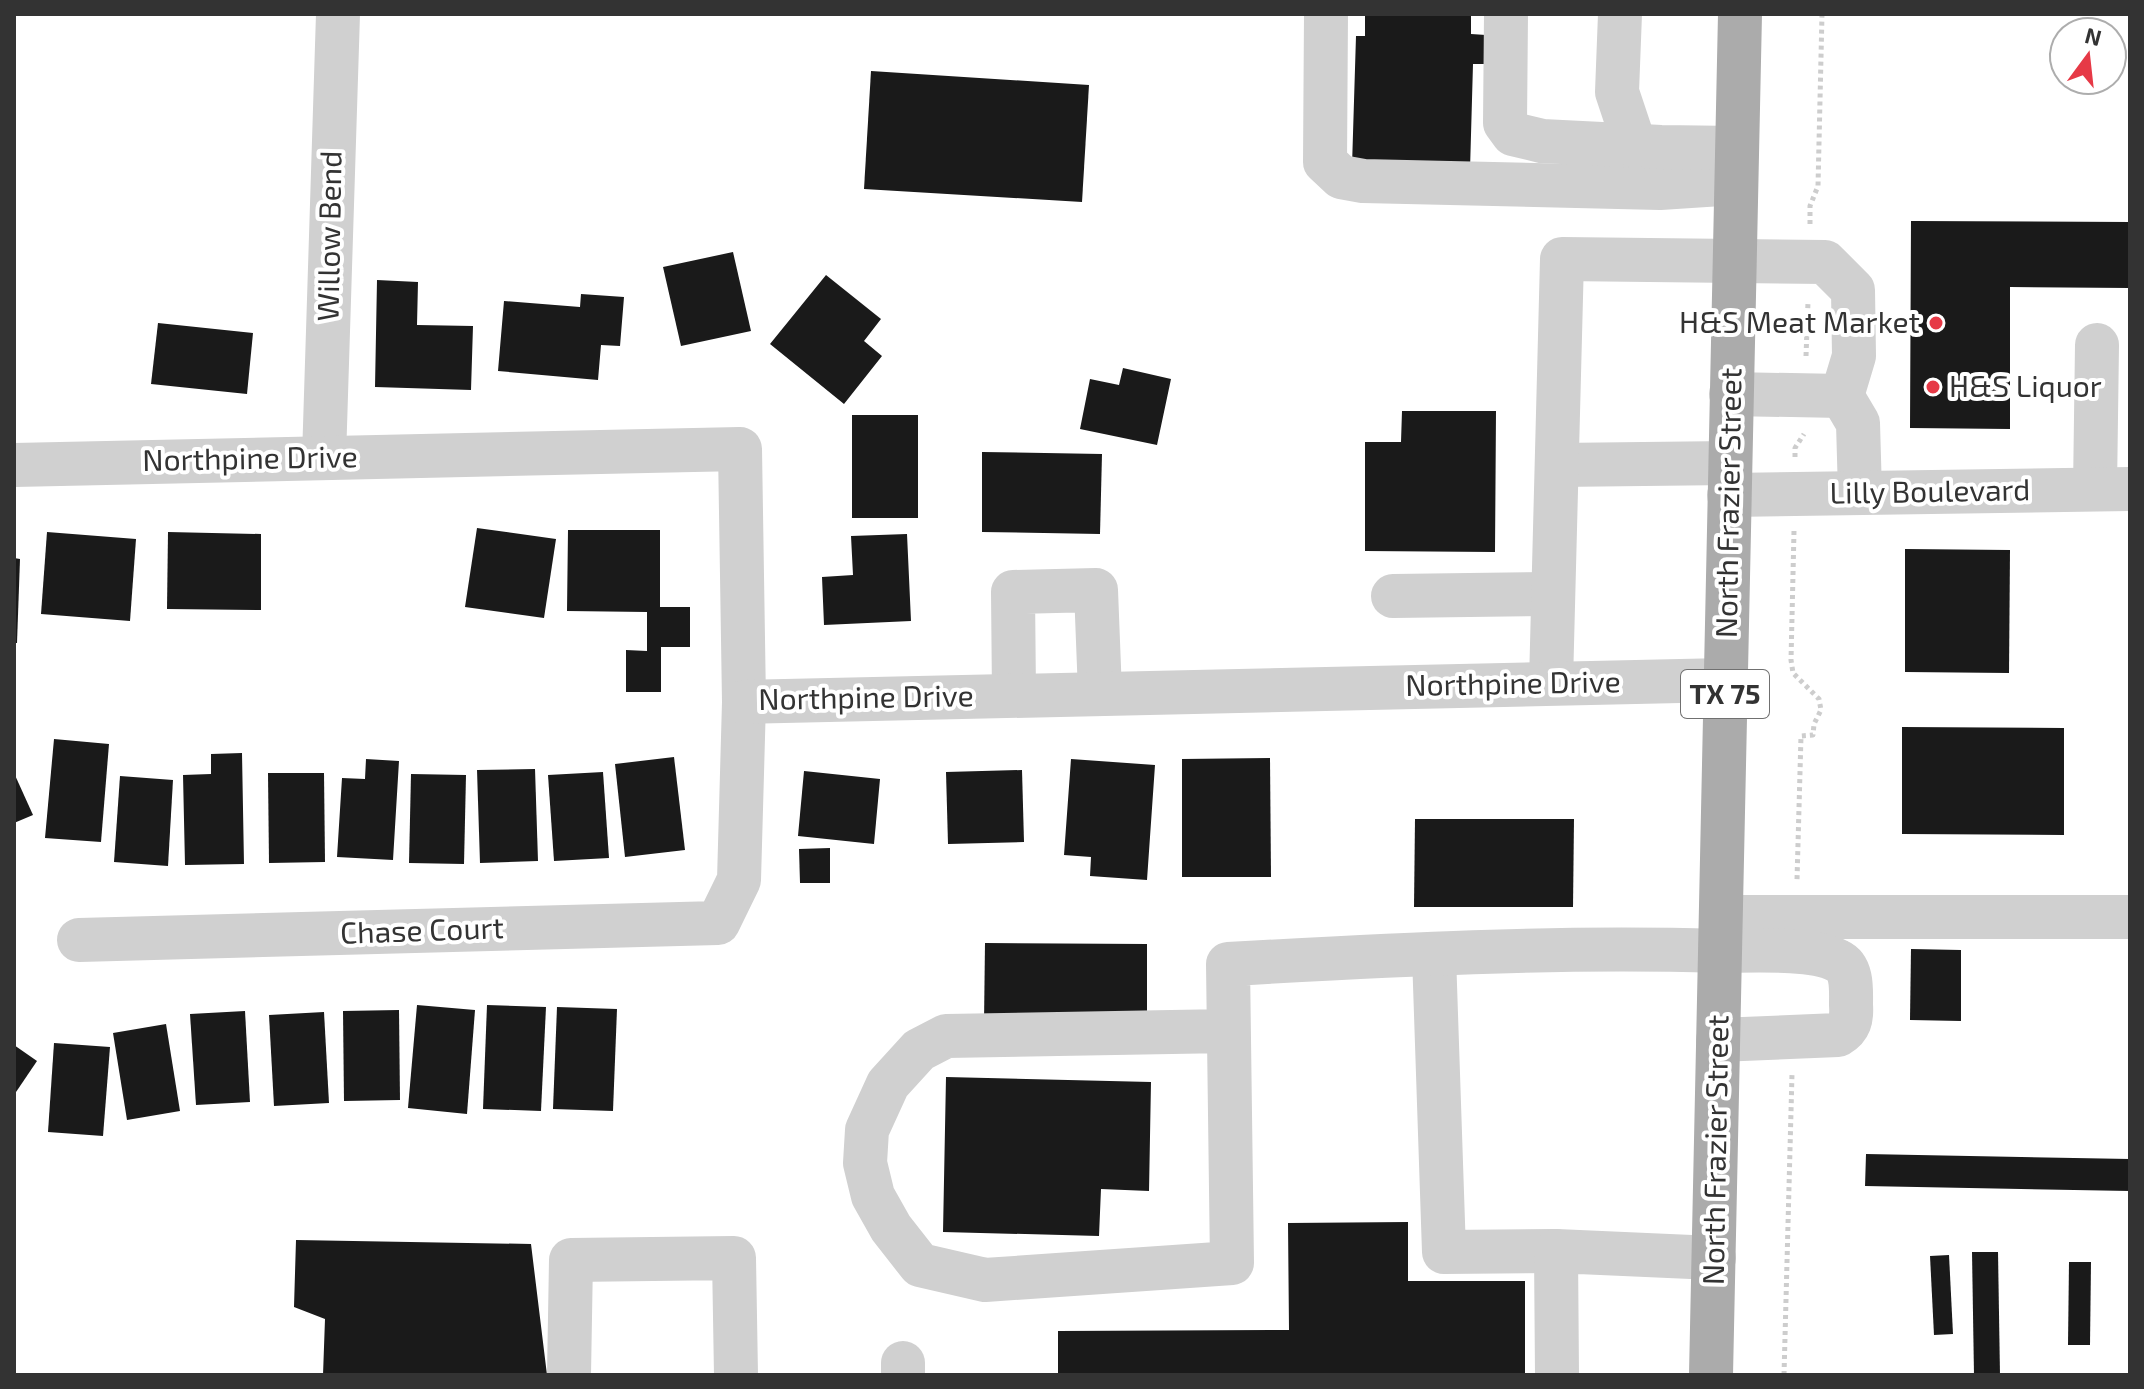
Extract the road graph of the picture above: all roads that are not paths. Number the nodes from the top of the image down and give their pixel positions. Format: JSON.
{"nodes":[{"id":1,"x":338,"y":14,"type":"edge"},
{"id":2,"x":1326,"y":14,"type":"edge"},
{"id":3,"x":1506,"y":14,"type":"edge"},
{"id":4,"x":1620,"y":14,"type":"edge"},
{"id":5,"x":1740,"y":14,"type":"edge"},
{"id":6,"x":1635,"y":146,"type":"junction"},
{"id":7,"x":1736,"y":165,"type":"junction"},
{"id":8,"x":1734,"y":261,"type":"junction"},
{"id":9,"x":2097,"y":345,"type":"dead end"},
{"id":10,"x":1731,"y":394,"type":"junction"},
{"id":11,"x":1823,"y":395,"type":"junction"},
{"id":12,"x":324,"y":458,"type":"junction"},
{"id":13,"x":14,"y":465,"type":"edge"},
{"id":14,"x":1557,"y":465,"type":"junction"},
{"id":15,"x":1730,"y":479,"type":"junction"},
{"id":16,"x":2113,"y":489,"type":"edge"},
{"id":17,"x":1860,"y":493,"type":"junction"},
{"id":18,"x":1553,"y":594,"type":"junction"},
{"id":19,"x":1393,"y":596,"type":"dead end"},
{"id":20,"x":1725,"y":680,"type":"junction"},
{"id":21,"x":1551,"y":683,"type":"junction"},
{"id":22,"x":1100,"y":693,"type":"junction"},
{"id":23,"x":1014,"y":695,"type":"junction"},
{"id":24,"x":744,"y":702,"type":"junction"},
{"id":25,"x":2130,"y":917,"type":"edge"},
{"id":26,"x":1720,"y":934,"type":"junction"},
{"id":27,"x":79,"y":940,"type":"dead end"},
{"id":28,"x":1434,"y":955,"type":"junction"},
{"id":29,"x":1228,"y":1031,"type":"junction"},
{"id":30,"x":1718,"y":1040,"type":"junction"},
{"id":31,"x":1556,"y":1251,"type":"junction"},
{"id":32,"x":1714,"y":1258,"type":"junction"},
{"id":33,"x":569,"y":1375,"type":"edge"},
{"id":34,"x":736,"y":1375,"type":"edge"},
{"id":35,"x":1557,"y":1375,"type":"edge"},
{"id":36,"x":1711,"y":1375,"type":"edge"}],
"edges":[{"from":1,"to":12,"type":"street","name":"Willow Bend"},
{"from":2,"to":7,"type":"street"},
{"from":3,"to":6,"type":"street"},
{"from":4,"to":6,"type":"street"},
{"from":5,"to":7,"type":"main road","name":"North Frazier Street","number":"TX 75"},
{"from":6,"to":7,"type":"street"},
{"from":7,"to":8,"type":"main road","name":"North Frazier Street","number":"TX 75"},
{"from":8,"to":10,"type":"main road","name":"North Frazier Street","number":"TX 75"},
{"from":8,"to":11,"type":"street"},
{"from":8,"to":14,"type":"street"},
{"from":9,"to":16,"type":"street"},
{"from":10,"to":11,"type":"street"},
{"from":10,"to":15,"type":"main road","name":"North Frazier Street","number":"TX 75"},
{"from":11,"to":17,"type":"street"},
{"from":12,"to":13,"type":"street","name":"Northpine Drive"},
{"from":12,"to":24,"type":"street","name":"Northpine Drive"},
{"from":14,"to":15,"type":"street","name":"Lilly Boulevard"},
{"from":14,"to":18,"type":"street"},
{"from":15,"to":17,"type":"street","name":"Lilly Boulevard"},
{"from":15,"to":20,"type":"main road","name":"North Frazier Street","number":"TX 75"},
{"from":16,"to":17,"type":"street","name":"Lilly Boulevard"},
{"from":18,"to":19,"type":"street"},
{"from":18,"to":21,"type":"street"},
{"from":20,"to":21,"type":"street","name":"Northpine Drive"},
{"from":20,"to":26,"type":"main road","name":"North Frazier Street","number":"TX 75"},
{"from":21,"to":22,"type":"street","name":"Northpine Drive"},
{"from":22,"to":23,"type":"street","name":"Northpine Drive"},
{"from":22,"to":23,"type":"street"},
{"from":23,"to":24,"type":"street","name":"Northpine Drive"},
{"from":24,"to":27,"type":"street","name":"Chase Court"},
{"from":25,"to":26,"type":"street"},
{"from":26,"to":28,"type":"street"},
{"from":26,"to":30,"type":"main road","name":"North Frazier Street","number":"TX 75"},
{"from":26,"to":30,"type":"street"},
{"from":28,"to":29,"type":"street"},
{"from":28,"to":31,"type":"street"},
{"from":29,"to":29,"type":"street"},
{"from":30,"to":32,"type":"main road","name":"North Frazier Street","number":"TX 75"},
{"from":31,"to":32,"type":"street"},
{"from":31,"to":35,"type":"street"},
{"from":32,"to":36,"type":"main road","name":"North Frazier Street","number":"TX 75"},
{"from":33,"to":34,"type":"street"}]}
